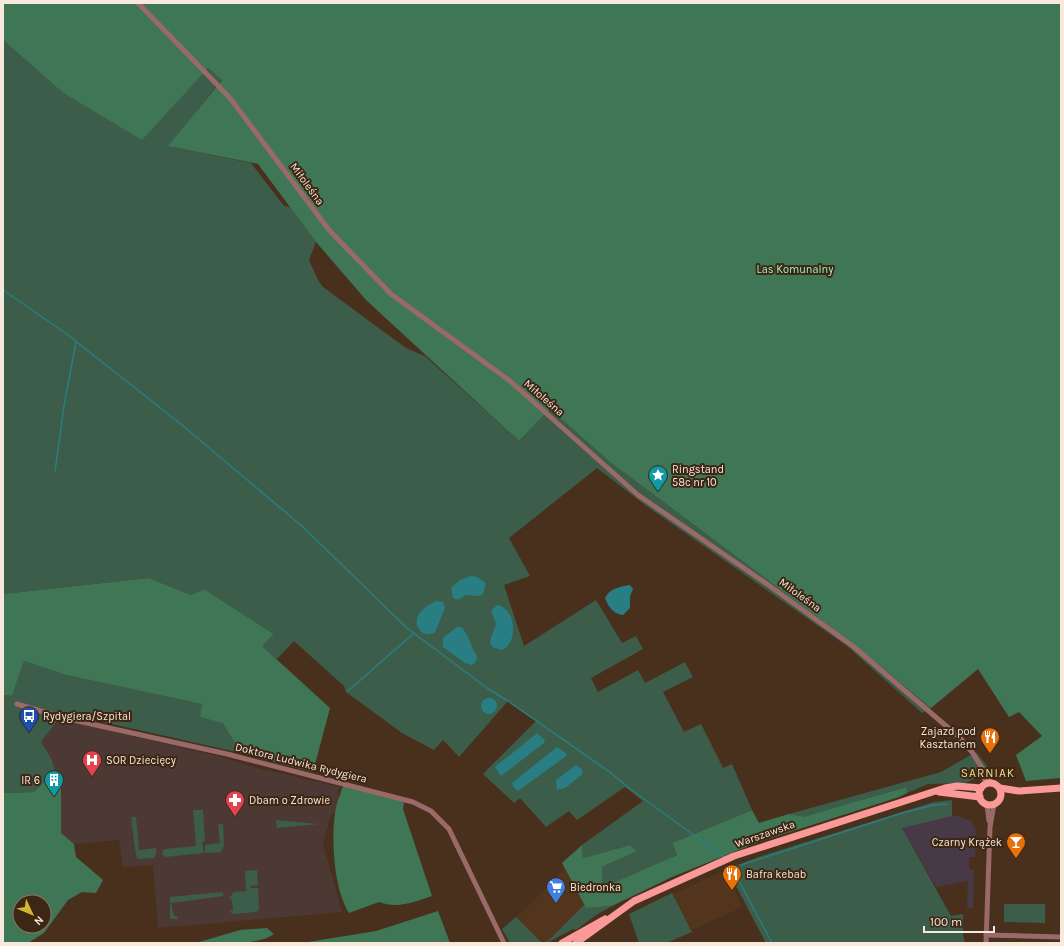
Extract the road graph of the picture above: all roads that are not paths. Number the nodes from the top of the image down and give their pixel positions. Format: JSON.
{"nodes":[{"id":1,"x":138,"y":3,"type":"edge"},
{"id":2,"x":17,"y":704,"type":"dead end"},
{"id":3,"x":986,"y":785,"type":"junction"},
{"id":4,"x":1000,"y":788,"type":"junction"},
{"id":5,"x":1061,"y":788,"type":"edge"},
{"id":6,"x":1019,"y":791,"type":"junction"},
{"id":7,"x":937,"y":792,"type":"junction"},
{"id":8,"x":980,"y":797,"type":"junction"},
{"id":9,"x":1001,"y":797,"type":"junction"},
{"id":10,"x":990,"y":804,"type":"junction"},
{"id":11,"x":609,"y":918,"type":"junction"},
{"id":12,"x":986,"y":935,"type":"junction"},
{"id":13,"x":1061,"y":938,"type":"edge"},
{"id":14,"x":504,"y":943,"type":"edge"},
{"id":15,"x":562,"y":943,"type":"edge"},
{"id":16,"x":576,"y":943,"type":"edge"},
{"id":17,"x":986,"y":943,"type":"edge"}],
"edges":[{"from":1,"to":3,"type":"street","name":"Miłoleśna"},
{"from":2,"to":14,"type":"street","name":"Doktora Ludwika Rydygiera"},
{"from":3,"to":4,"type":"main road"},
{"from":3,"to":7,"type":"main road","name":"Warszawska"},
{"from":3,"to":8,"type":"main road"},
{"from":4,"to":6,"type":"main road"},
{"from":4,"to":9,"type":"main road"},
{"from":5,"to":6,"type":"main road"},
{"from":6,"to":9,"type":"main road"},
{"from":7,"to":8,"type":"main road","name":"Warszawska"},
{"from":7,"to":11,"type":"main road","name":"Warszawska"},
{"from":8,"to":10,"type":"main road"},
{"from":9,"to":10,"type":"main road"},
{"from":10,"to":12,"type":"street"},
{"from":11,"to":15,"type":"main road","name":"Warszawska"},
{"from":11,"to":16,"type":"main road","name":"Warszawska"},
{"from":12,"to":13,"type":"street"},
{"from":12,"to":17,"type":"street"}]}
